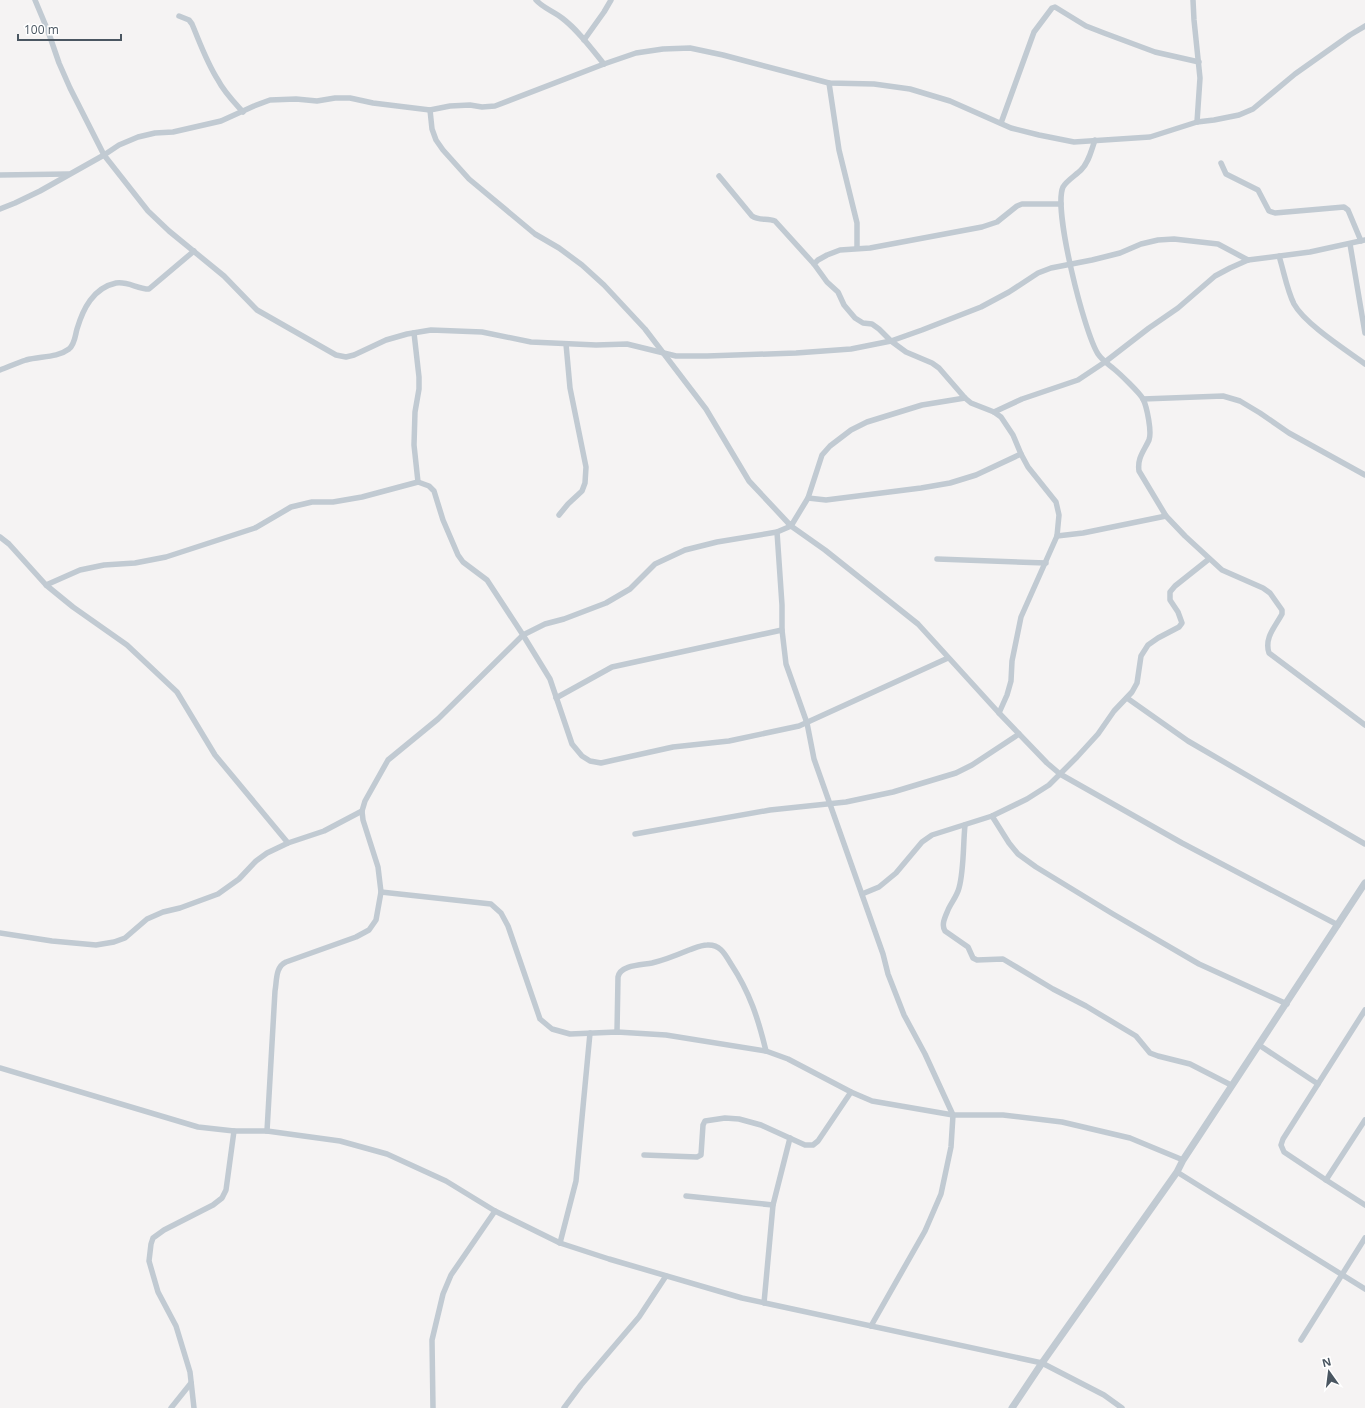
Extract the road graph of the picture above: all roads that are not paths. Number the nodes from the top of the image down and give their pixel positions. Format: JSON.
{"nodes":[{"id":1,"x":35,"y":0,"type":"edge"},
{"id":2,"x":536,"y":0,"type":"edge"},
{"id":3,"x":611,"y":0,"type":"edge"},
{"id":4,"x":1193,"y":0,"type":"edge"},
{"id":5,"x":179,"y":16,"type":"dead end"},
{"id":6,"x":1365,"y":26,"type":"edge"},
{"id":7,"x":584,"y":40,"type":"junction"},
{"id":8,"x":1199,"y":62,"type":"junction"},
{"id":9,"x":604,"y":64,"type":"junction"},
{"id":10,"x":830,"y":83,"type":"junction"},
{"id":11,"x":430,"y":110,"type":"junction"},
{"id":12,"x":243,"y":112,"type":"junction"},
{"id":13,"x":1197,"y":122,"type":"junction"},
{"id":14,"x":1001,"y":124,"type":"junction"},
{"id":15,"x":1095,"y":140,"type":"junction"},
{"id":16,"x":104,"y":155,"type":"junction"},
{"id":17,"x":1221,"y":163,"type":"dead end"},
{"id":18,"x":69,"y":174,"type":"junction"},
{"id":19,"x":0,"y":175,"type":"edge"},
{"id":20,"x":718,"y":176,"type":"dead end"},
{"id":21,"x":1062,"y":204,"type":"junction"},
{"id":22,"x":0,"y":209,"type":"edge"},
{"id":23,"x":1363,"y":240,"type":"edge"},
{"id":24,"x":1350,"y":244,"type":"junction"},
{"id":25,"x":857,"y":248,"type":"junction"},
{"id":26,"x":194,"y":251,"type":"junction"},
{"id":27,"x":1279,"y":256,"type":"junction"},
{"id":28,"x":1248,"y":260,"type":"junction"},
{"id":29,"x":814,"y":264,"type":"junction"},
{"id":30,"x":1070,"y":264,"type":"junction"},
{"id":31,"x":414,"y":333,"type":"junction"},
{"id":32,"x":1365,"y":333,"type":"edge"},
{"id":33,"x":891,"y":341,"type":"junction"},
{"id":34,"x":566,"y":344,"type":"junction"},
{"id":35,"x":665,"y":354,"type":"junction"},
{"id":36,"x":1105,"y":362,"type":"junction"},
{"id":37,"x":1365,"y":364,"type":"edge"},
{"id":38,"x":0,"y":370,"type":"edge"},
{"id":39,"x":965,"y":398,"type":"junction"},
{"id":40,"x":1143,"y":399,"type":"junction"},
{"id":41,"x":994,"y":412,"type":"junction"},
{"id":42,"x":1021,"y":454,"type":"junction"},
{"id":43,"x":1365,"y":475,"type":"edge"},
{"id":44,"x":418,"y":482,"type":"junction"},
{"id":45,"x":808,"y":498,"type":"junction"},
{"id":46,"x":559,"y":516,"type":"dead end"},
{"id":47,"x":1166,"y":516,"type":"junction"},
{"id":48,"x":791,"y":526,"type":"junction"},
{"id":49,"x":777,"y":532,"type":"junction"},
{"id":50,"x":1057,"y":536,"type":"junction"},
{"id":51,"x":0,"y":537,"type":"edge"},
{"id":52,"x":937,"y":559,"type":"dead end"},
{"id":53,"x":1209,"y":559,"type":"junction"},
{"id":54,"x":1046,"y":563,"type":"junction"},
{"id":55,"x":46,"y":585,"type":"junction"},
{"id":56,"x":782,"y":630,"type":"junction"},
{"id":57,"x":523,"y":635,"type":"junction"},
{"id":58,"x":948,"y":658,"type":"junction"},
{"id":59,"x":556,"y":698,"type":"junction"},
{"id":60,"x":1127,"y":698,"type":"junction"},
{"id":61,"x":999,"y":713,"type":"junction"},
{"id":62,"x":807,"y":723,"type":"junction"},
{"id":63,"x":1365,"y":725,"type":"edge"},
{"id":64,"x":1019,"y":734,"type":"junction"},
{"id":65,"x":1060,"y":774,"type":"junction"},
{"id":66,"x":829,"y":804,"type":"junction"},
{"id":67,"x":362,"y":811,"type":"junction"},
{"id":68,"x":992,"y":816,"type":"junction"},
{"id":69,"x":965,"y":825,"type":"junction"},
{"id":70,"x":635,"y":834,"type":"dead end"},
{"id":71,"x":288,"y":843,"type":"junction"},
{"id":72,"x":1365,"y":844,"type":"edge"},
{"id":73,"x":1365,"y":883,"type":"edge"},
{"id":74,"x":381,"y":892,"type":"junction"},
{"id":75,"x":862,"y":894,"type":"junction"},
{"id":76,"x":1338,"y":926,"type":"junction"},
{"id":77,"x":0,"y":933,"type":"edge"},
{"id":78,"x":1287,"y":1004,"type":"junction"},
{"id":79,"x":1365,"y":1010,"type":"edge"},
{"id":80,"x":617,"y":1032,"type":"junction"},
{"id":81,"x":590,"y":1033,"type":"junction"},
{"id":82,"x":1259,"y":1045,"type":"junction"},
{"id":83,"x":766,"y":1051,"type":"junction"},
{"id":84,"x":0,"y":1068,"type":"edge"},
{"id":85,"x":1318,"y":1084,"type":"junction"},
{"id":86,"x":1232,"y":1085,"type":"junction"},
{"id":87,"x":851,"y":1092,"type":"junction"},
{"id":88,"x":953,"y":1115,"type":"junction"},
{"id":89,"x":1365,"y":1120,"type":"edge"},
{"id":90,"x":234,"y":1131,"type":"junction"},
{"id":91,"x":267,"y":1131,"type":"junction"},
{"id":92,"x":790,"y":1138,"type":"junction"},
{"id":93,"x":644,"y":1155,"type":"dead end"},
{"id":94,"x":1183,"y":1160,"type":"junction"},
{"id":95,"x":1177,"y":1172,"type":"junction"},
{"id":96,"x":1326,"y":1180,"type":"junction"},
{"id":97,"x":686,"y":1196,"type":"dead end"},
{"id":98,"x":774,"y":1205,"type":"junction"},
{"id":99,"x":1365,"y":1205,"type":"edge"},
{"id":100,"x":495,"y":1211,"type":"junction"},
{"id":101,"x":1365,"y":1238,"type":"edge"},
{"id":102,"x":560,"y":1243,"type":"junction"},
{"id":103,"x":1342,"y":1274,"type":"junction"},
{"id":104,"x":666,"y":1276,"type":"junction"},
{"id":105,"x":1365,"y":1289,"type":"edge"},
{"id":106,"x":764,"y":1303,"type":"junction"},
{"id":107,"x":871,"y":1326,"type":"junction"},
{"id":108,"x":1301,"y":1340,"type":"dead end"},
{"id":109,"x":1042,"y":1363,"type":"junction"},
{"id":110,"x":191,"y":1383,"type":"junction"},
{"id":111,"x":171,"y":1408,"type":"edge"},
{"id":112,"x":194,"y":1408,"type":"edge"},
{"id":113,"x":433,"y":1408,"type":"edge"},
{"id":114,"x":564,"y":1408,"type":"edge"},
{"id":115,"x":1012,"y":1408,"type":"edge"},
{"id":116,"x":1122,"y":1408,"type":"edge"}],
"edges":[{"from":1,"to":16,"type":"street"},
{"from":2,"to":7,"type":"street"},
{"from":3,"to":7,"type":"street"},
{"from":4,"to":8,"type":"street"},
{"from":5,"to":12,"type":"street"},
{"from":6,"to":13,"type":"street"},
{"from":7,"to":9,"type":"street"},
{"from":8,"to":13,"type":"street"},
{"from":8,"to":14,"type":"street"},
{"from":9,"to":10,"type":"street"},
{"from":9,"to":11,"type":"street"},
{"from":10,"to":14,"type":"street"},
{"from":10,"to":25,"type":"street"},
{"from":11,"to":12,"type":"street"},
{"from":11,"to":35,"type":"street"},
{"from":12,"to":16,"type":"street"},
{"from":13,"to":15,"type":"street"},
{"from":14,"to":15,"type":"street"},
{"from":15,"to":21,"type":"street"},
{"from":16,"to":18,"type":"street"},
{"from":16,"to":26,"type":"street"},
{"from":17,"to":23,"type":"street"},
{"from":18,"to":19,"type":"street"},
{"from":18,"to":22,"type":"street"},
{"from":20,"to":29,"type":"street"},
{"from":21,"to":25,"type":"street"},
{"from":21,"to":30,"type":"street"},
{"from":23,"to":24,"type":"street"},
{"from":24,"to":27,"type":"street"},
{"from":24,"to":32,"type":"street"},
{"from":25,"to":29,"type":"street"},
{"from":26,"to":31,"type":"street"},
{"from":26,"to":38,"type":"street"},
{"from":27,"to":28,"type":"street"},
{"from":27,"to":37,"type":"street"},
{"from":28,"to":30,"type":"street"},
{"from":28,"to":36,"type":"street"},
{"from":29,"to":33,"type":"street"},
{"from":30,"to":33,"type":"street"},
{"from":30,"to":36,"type":"street"},
{"from":31,"to":34,"type":"street"},
{"from":31,"to":44,"type":"street"},
{"from":33,"to":35,"type":"street"},
{"from":33,"to":39,"type":"street"},
{"from":34,"to":35,"type":"street"},
{"from":34,"to":46,"type":"street"},
{"from":35,"to":48,"type":"street"},
{"from":36,"to":40,"type":"street"},
{"from":36,"to":41,"type":"street"},
{"from":39,"to":41,"type":"street"},
{"from":39,"to":45,"type":"street"},
{"from":40,"to":43,"type":"street"},
{"from":40,"to":47,"type":"street"},
{"from":41,"to":42,"type":"street"},
{"from":42,"to":45,"type":"street"},
{"from":42,"to":50,"type":"street"},
{"from":44,"to":55,"type":"street"},
{"from":44,"to":57,"type":"street"},
{"from":45,"to":48,"type":"street"},
{"from":47,"to":50,"type":"street"},
{"from":47,"to":53,"type":"street"},
{"from":48,"to":49,"type":"street"},
{"from":48,"to":58,"type":"street"},
{"from":49,"to":56,"type":"street"},
{"from":49,"to":57,"type":"street"},
{"from":50,"to":54,"type":"street"},
{"from":51,"to":55,"type":"street"},
{"from":52,"to":54,"type":"street"},
{"from":53,"to":60,"type":"street"},
{"from":53,"to":63,"type":"street"},
{"from":54,"to":61,"type":"street"},
{"from":55,"to":71,"type":"street"},
{"from":56,"to":59,"type":"street"},
{"from":56,"to":62,"type":"street"},
{"from":57,"to":59,"type":"street"},
{"from":57,"to":67,"type":"street"},
{"from":58,"to":61,"type":"street"},
{"from":58,"to":62,"type":"street"},
{"from":59,"to":62,"type":"street"},
{"from":60,"to":65,"type":"street"},
{"from":60,"to":72,"type":"street"},
{"from":61,"to":64,"type":"street"},
{"from":62,"to":66,"type":"street"},
{"from":64,"to":65,"type":"street"},
{"from":64,"to":66,"type":"street"},
{"from":65,"to":68,"type":"street"},
{"from":65,"to":76,"type":"street"},
{"from":66,"to":70,"type":"street"},
{"from":66,"to":75,"type":"street"},
{"from":67,"to":71,"type":"street"},
{"from":67,"to":74,"type":"street"},
{"from":68,"to":69,"type":"street"},
{"from":68,"to":78,"type":"street"},
{"from":69,"to":75,"type":"street"},
{"from":69,"to":86,"type":"street"},
{"from":71,"to":77,"type":"street"},
{"from":73,"to":76,"type":"street"},
{"from":74,"to":81,"type":"street"},
{"from":74,"to":91,"type":"street"},
{"from":75,"to":88,"type":"street"},
{"from":76,"to":78,"type":"street"},
{"from":78,"to":82,"type":"street"},
{"from":79,"to":85,"type":"street"},
{"from":80,"to":81,"type":"street"},
{"from":80,"to":83,"type":"street"},
{"from":80,"to":83,"type":"street"},
{"from":81,"to":102,"type":"street"},
{"from":82,"to":85,"type":"street"},
{"from":82,"to":86,"type":"street"},
{"from":83,"to":87,"type":"street"},
{"from":84,"to":90,"type":"street"},
{"from":85,"to":96,"type":"street"},
{"from":86,"to":94,"type":"street"},
{"from":87,"to":88,"type":"street"},
{"from":87,"to":92,"type":"street"},
{"from":88,"to":94,"type":"street"},
{"from":88,"to":107,"type":"street"},
{"from":89,"to":96,"type":"street"},
{"from":90,"to":91,"type":"street"},
{"from":90,"to":110,"type":"street"},
{"from":91,"to":100,"type":"street"},
{"from":92,"to":93,"type":"street"},
{"from":92,"to":98,"type":"street"},
{"from":94,"to":95,"type":"street"},
{"from":95,"to":103,"type":"street"},
{"from":95,"to":109,"type":"street"},
{"from":96,"to":99,"type":"street"},
{"from":97,"to":98,"type":"street"},
{"from":98,"to":106,"type":"street"},
{"from":100,"to":102,"type":"street"},
{"from":100,"to":113,"type":"street"},
{"from":101,"to":103,"type":"street"},
{"from":102,"to":104,"type":"street"},
{"from":103,"to":105,"type":"street"},
{"from":103,"to":108,"type":"street"},
{"from":104,"to":106,"type":"street"},
{"from":104,"to":114,"type":"street"},
{"from":106,"to":107,"type":"street"},
{"from":107,"to":109,"type":"street"},
{"from":109,"to":115,"type":"street"},
{"from":109,"to":116,"type":"street"},
{"from":110,"to":111,"type":"street"},
{"from":110,"to":112,"type":"street"}]}
